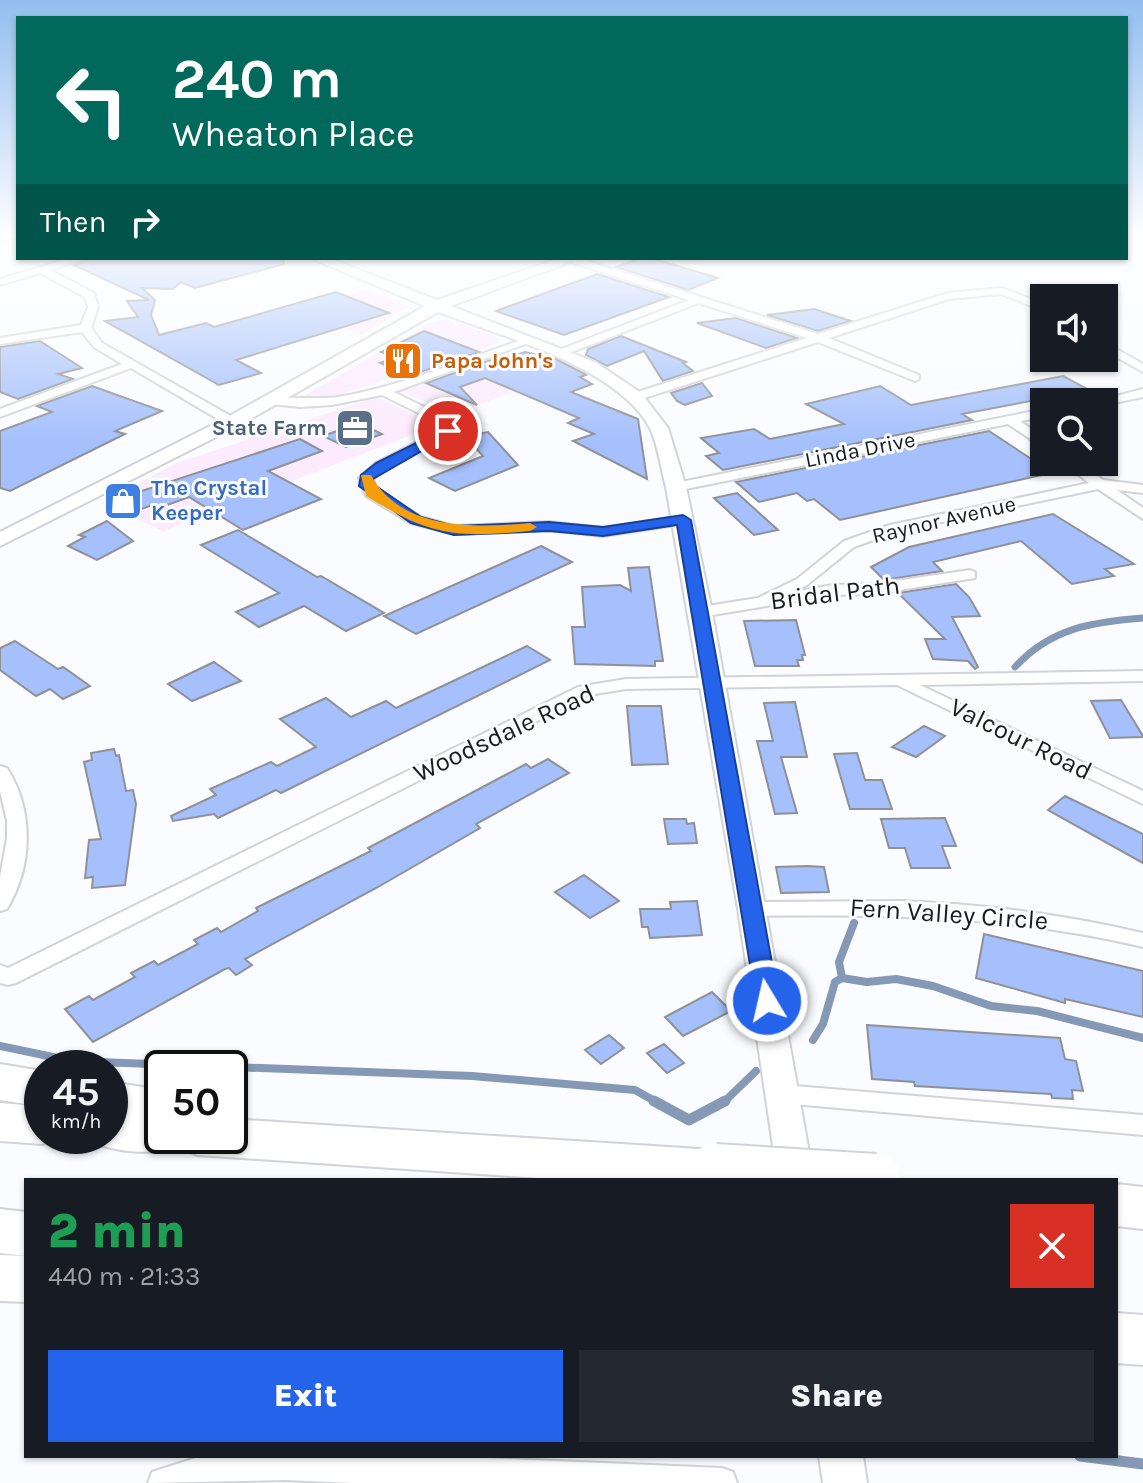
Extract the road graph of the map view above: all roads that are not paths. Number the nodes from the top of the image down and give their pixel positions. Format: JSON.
{"nodes":[{"id":1,"x":92,"y":303,"type":"edge"},
{"id":2,"x":434,"y":303,"type":"edge"},
{"id":3,"x":444,"y":303,"type":"edge"},
{"id":4,"x":690,"y":303,"type":"edge"},
{"id":5,"x":714,"y":303,"type":"edge"},
{"id":6,"x":925,"y":303,"type":"edge"},
{"id":7,"x":439,"y":305,"type":"junction"},
{"id":8,"x":85,"y":328,"type":"junction"},
{"id":9,"x":816,"y":337,"type":"junction"},
{"id":10,"x":530,"y":340,"type":"junction"},
{"id":11,"x":0,"y":341,"type":"edge"},
{"id":12,"x":560,"y":353,"type":"junction"},
{"id":13,"x":1118,"y":354,"type":"edge"},
{"id":14,"x":132,"y":364,"type":"junction"},
{"id":15,"x":1143,"y":369,"type":"edge"},
{"id":16,"x":915,"y":377,"type":"dead end"},
{"id":17,"x":381,"y":390,"type":"junction"},
{"id":18,"x":1143,"y":393,"type":"edge"},
{"id":19,"x":635,"y":397,"type":"junction"},
{"id":20,"x":1118,"y":398,"type":"edge"},
{"id":21,"x":271,"y":400,"type":"junction"},
{"id":22,"x":0,"y":413,"type":"edge"},
{"id":23,"x":1030,"y":416,"type":"edge"},
{"id":24,"x":1010,"y":420,"type":"junction"},
{"id":25,"x":232,"y":422,"type":"junction"},
{"id":26,"x":1030,"y":434,"type":"edge"},
{"id":27,"x":1089,"y":476,"type":"edge"},
{"id":28,"x":1101,"y":484,"type":"junction"},
{"id":29,"x":676,"y":487,"type":"junction"},
{"id":30,"x":1143,"y":489,"type":"edge"},
{"id":31,"x":1143,"y":515,"type":"edge"},
{"id":32,"x":683,"y":520,"type":"junction"},
{"id":33,"x":0,"y":540,"type":"edge"},
{"id":34,"x":970,"y":575,"type":"dead end"},
{"id":35,"x":762,"y":602,"type":"junction"},
{"id":36,"x":701,"y":612,"type":"junction"},
{"id":37,"x":1143,"y":676,"type":"edge"},
{"id":38,"x":899,"y":681,"type":"junction"},
{"id":39,"x":713,"y":684,"type":"junction"},
{"id":40,"x":0,"y":772,"type":"edge"},
{"id":41,"x":1143,"y":798,"type":"edge"},
{"id":42,"x":0,"y":904,"type":"edge"},
{"id":43,"x":753,"y":909,"type":"junction"},
{"id":44,"x":1143,"y":940,"type":"edge"},
{"id":45,"x":4,"y":975,"type":"edge"},
{"id":46,"x":0,"y":1082,"type":"edge"},
{"id":47,"x":24,"y":1086,"type":"edge"},
{"id":48,"x":782,"y":1094,"type":"junction"},
{"id":49,"x":248,"y":1119,"type":"edge"},
{"id":50,"x":0,"y":1122,"type":"edge"},
{"id":51,"x":24,"y":1124,"type":"edge"},
{"id":52,"x":1143,"y":1125,"type":"edge"},
{"id":53,"x":248,"y":1140,"type":"edge"},
{"id":54,"x":564,"y":1162,"type":"junction"},
{"id":55,"x":796,"y":1178,"type":"edge"},
{"id":56,"x":843,"y":1178,"type":"edge"},
{"id":57,"x":1118,"y":1205,"type":"edge"},
{"id":58,"x":1143,"y":1208,"type":"edge"},
{"id":59,"x":0,"y":1231,"type":"edge"},
{"id":60,"x":24,"y":1234,"type":"edge"},
{"id":61,"x":0,"y":1278,"type":"edge"},
{"id":62,"x":24,"y":1279,"type":"edge"},
{"id":63,"x":1118,"y":1338,"type":"edge"},
{"id":64,"x":1143,"y":1340,"type":"edge"},
{"id":65,"x":841,"y":1458,"type":"edge"},
{"id":66,"x":163,"y":1483,"type":"edge"},
{"id":67,"x":722,"y":1483,"type":"edge"},
{"id":68,"x":845,"y":1483,"type":"edge"}],
"edges":[{"from":1,"to":8,"type":"street"},
{"from":2,"to":7,"type":"main road"},
{"from":3,"to":7,"type":"main road"},
{"from":4,"to":12,"type":"street"},
{"from":5,"to":9,"type":"street"},
{"from":6,"to":9,"type":"street"},
{"from":7,"to":10,"type":"main road"},
{"from":7,"to":21,"type":"main road"},
{"from":8,"to":11,"type":"street"},
{"from":8,"to":14,"type":"street"},
{"from":9,"to":16,"type":"street"},
{"from":9,"to":19,"type":"street"},
{"from":10,"to":12,"type":"main road"},
{"from":10,"to":17,"type":"street"},
{"from":12,"to":19,"type":"main road"},
{"from":13,"to":15,"type":"street"},
{"from":14,"to":22,"type":"street"},
{"from":14,"to":25,"type":"street"},
{"from":17,"to":21,"type":"street"},
{"from":17,"to":32,"type":"street"},
{"from":18,"to":20,"type":"street"},
{"from":19,"to":29,"type":"main road"},
{"from":21,"to":25,"type":"main road"},
{"from":23,"to":24,"type":"street","name":"Linda Drive"},
{"from":24,"to":26,"type":"street"},
{"from":24,"to":29,"type":"street","name":"Linda Drive"},
{"from":25,"to":33,"type":"main road"},
{"from":27,"to":28,"type":"street"},
{"from":28,"to":30,"type":"street","name":"Raynor Avenue"},
{"from":28,"to":31,"type":"street"},
{"from":28,"to":35,"type":"street","name":"Raynor Avenue"},
{"from":29,"to":32,"type":"main road"},
{"from":32,"to":36,"type":"main road"},
{"from":34,"to":35,"type":"street","name":"Bridal Path"},
{"from":35,"to":36,"type":"street","name":"Bridal Path"},
{"from":36,"to":39,"type":"main road"},
{"from":37,"to":38,"type":"street","name":"Woodsdale Road"},
{"from":38,"to":39,"type":"street","name":"Woodsdale Road"},
{"from":38,"to":41,"type":"street","name":"Valcour Road"},
{"from":39,"to":43,"type":"main road"},
{"from":39,"to":45,"type":"street","name":"Woodsdale Road"},
{"from":40,"to":42,"type":"street"},
{"from":43,"to":44,"type":"street","name":"Fern Valley Circle"},
{"from":43,"to":48,"type":"main road"},
{"from":46,"to":47,"type":"highway"},
{"from":48,"to":52,"type":"street"},
{"from":48,"to":55,"type":"main road"},
{"from":49,"to":54,"type":"highway"},
{"from":50,"to":51,"type":"highway"},
{"from":53,"to":54,"type":"highway"},
{"from":54,"to":56,"type":"highway","bridge":true},
{"from":57,"to":58,"type":"highway"},
{"from":59,"to":60,"type":"highway"},
{"from":61,"to":62,"type":"highway"},
{"from":63,"to":64,"type":"highway"},
{"from":65,"to":68,"type":"main road"},
{"from":66,"to":67,"type":"street"}]}
